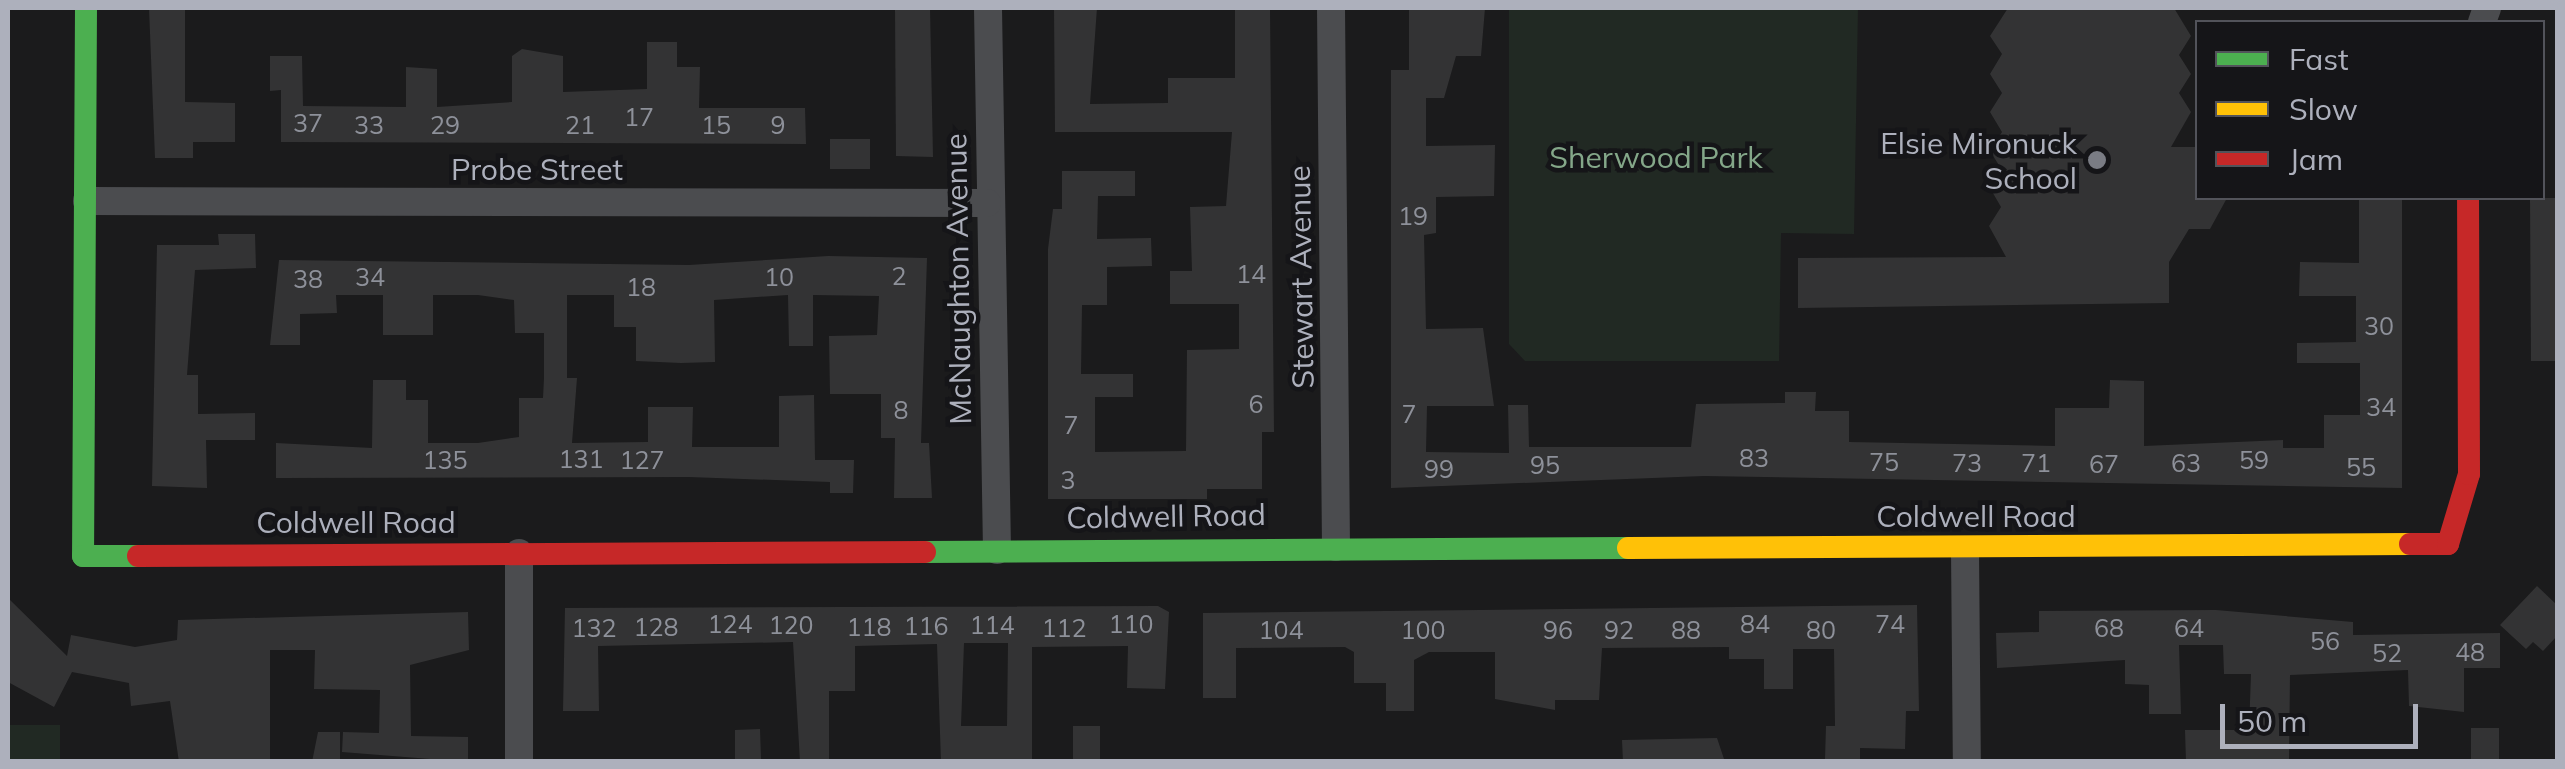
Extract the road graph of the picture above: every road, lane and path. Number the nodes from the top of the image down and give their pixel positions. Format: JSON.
{"nodes":[{"id":1,"x":86,"y":8,"type":"edge"},
{"id":2,"x":988,"y":8,"type":"edge"},
{"id":3,"x":1331,"y":8,"type":"edge"},
{"id":4,"x":2468,"y":200,"type":"edge"},
{"id":5,"x":87,"y":201,"type":"junction"},
{"id":6,"x":988,"y":203,"type":"junction"},
{"id":7,"x":1336,"y":547,"type":"junction"},
{"id":8,"x":997,"y":550,"type":"junction"},
{"id":9,"x":1965,"y":550,"type":"junction"},
{"id":10,"x":518,"y":553,"type":"junction"},
{"id":11,"x":519,"y":762,"type":"edge"},
{"id":12,"x":1967,"y":762,"type":"edge"}],
"edges":[{"from":1,"to":5,"type":"street","name":"Coldwell Road"},
{"from":2,"to":6,"type":"street","name":"McNaughton Avenue"},
{"from":3,"to":7,"type":"street","name":"Stewart Avenue"},
{"from":4,"to":9,"type":"street","name":"Coldwell Road"},
{"from":5,"to":6,"type":"street","name":"Probe Street"},
{"from":5,"to":10,"type":"street","name":"Coldwell Road"},
{"from":6,"to":8,"type":"street","name":"McNaughton Avenue"},
{"from":7,"to":8,"type":"street","name":"Coldwell Road"},
{"from":7,"to":9,"type":"street","name":"Coldwell Road"},
{"from":8,"to":10,"type":"street","name":"Coldwell Road"},
{"from":9,"to":12,"type":"street"},
{"from":10,"to":11,"type":"street"}]}
